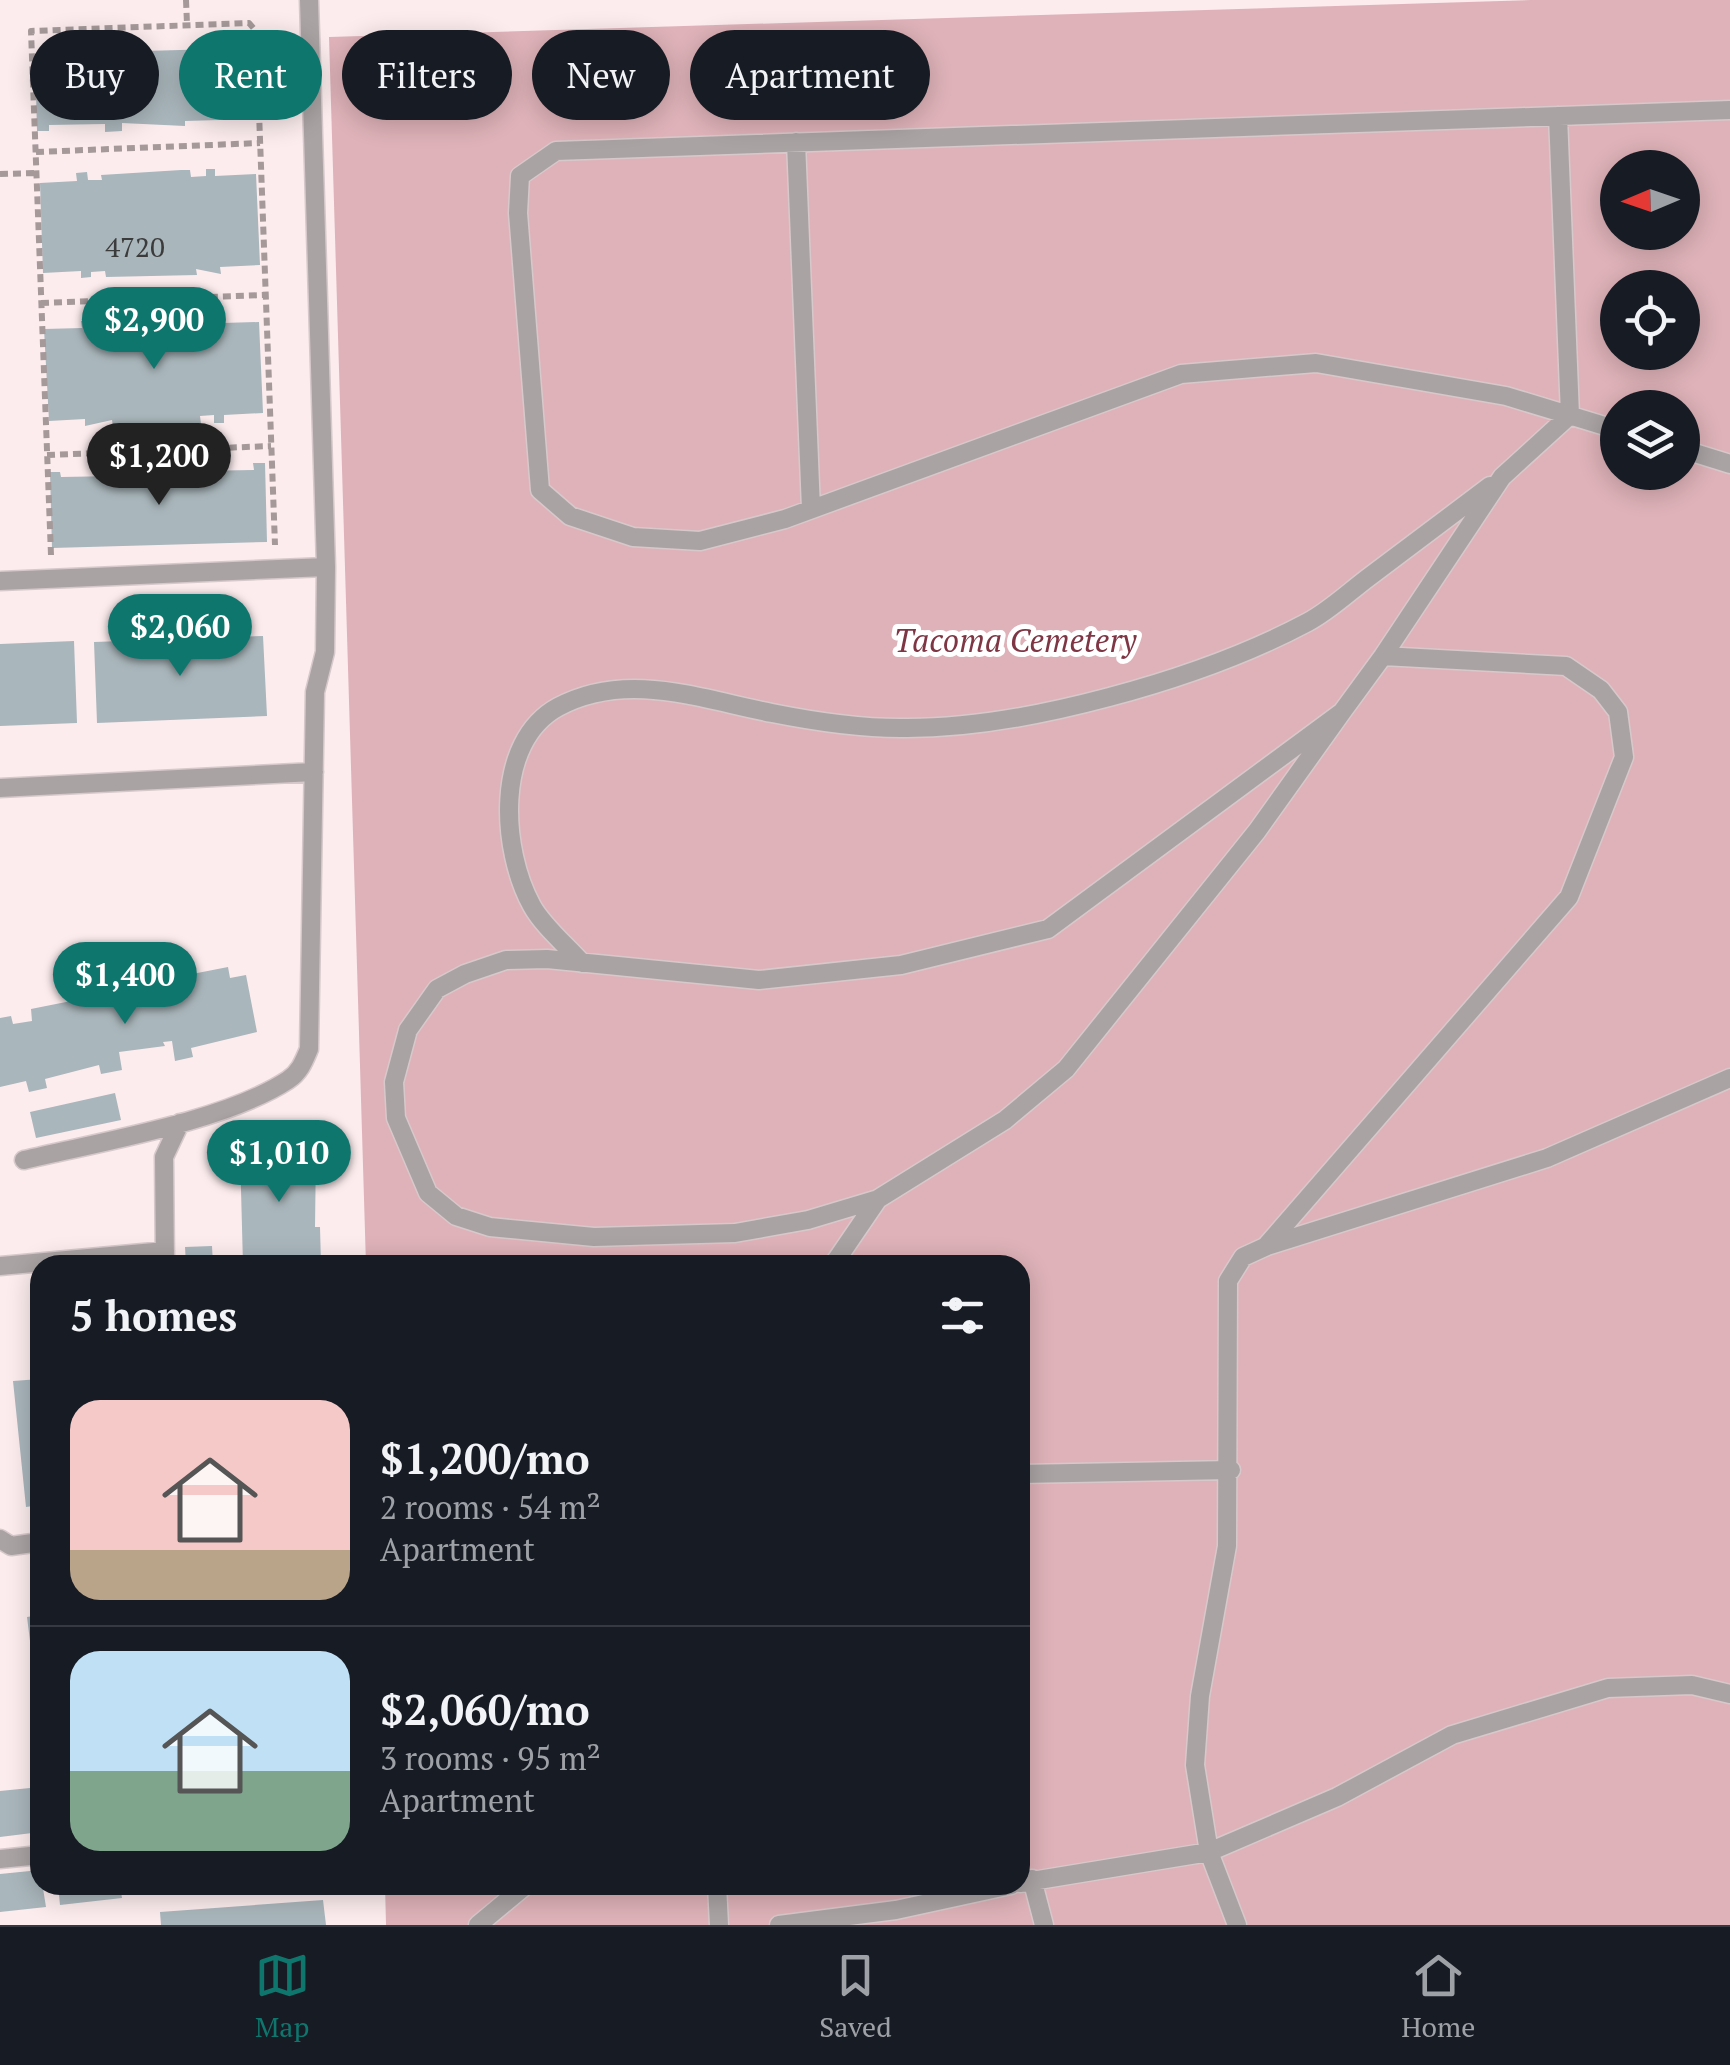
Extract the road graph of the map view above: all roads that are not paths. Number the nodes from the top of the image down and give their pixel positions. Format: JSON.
{"nodes":[{"id":1,"x":309,"y":0,"type":"edge"},
{"id":2,"x":1730,"y":110,"type":"edge"},
{"id":3,"x":1558,"y":116,"type":"junction"},
{"id":4,"x":796,"y":142,"type":"junction"},
{"id":5,"x":1570,"y":416,"type":"junction"},
{"id":6,"x":1600,"y":425,"type":"edge"},
{"id":7,"x":1700,"y":455,"type":"edge"},
{"id":8,"x":1730,"y":464,"type":"edge"},
{"id":9,"x":1502,"y":477,"type":"junction"},
{"id":10,"x":811,"y":509,"type":"junction"},
{"id":11,"x":326,"y":567,"type":"junction"},
{"id":12,"x":0,"y":581,"type":"edge"},
{"id":13,"x":1383,"y":656,"type":"junction"},
{"id":14,"x":1342,"y":712,"type":"junction"},
{"id":15,"x":314,"y":772,"type":"junction"},
{"id":16,"x":0,"y":788,"type":"edge"},
{"id":17,"x":582,"y":963,"type":"junction"},
{"id":18,"x":1730,"y":1078,"type":"edge"},
{"id":19,"x":180,"y":1123,"type":"junction"},
{"id":20,"x":24,"y":1160,"type":"dead end"},
{"id":21,"x":878,"y":1198,"type":"junction"},
{"id":22,"x":1267,"y":1246,"type":"junction"},
{"id":23,"x":165,"y":1255,"type":"edge"},
{"id":24,"x":840,"y":1255,"type":"edge"},
{"id":25,"x":30,"y":1264,"type":"edge"},
{"id":26,"x":0,"y":1266,"type":"edge"},
{"id":27,"x":1231,"y":1470,"type":"junction"},
{"id":28,"x":1030,"y":1474,"type":"edge"},
{"id":29,"x":0,"y":1539,"type":"edge"},
{"id":30,"x":30,"y":1543,"type":"edge"},
{"id":31,"x":1730,"y":1694,"type":"edge"},
{"id":32,"x":1209,"y":1852,"type":"junction"},
{"id":33,"x":30,"y":1856,"type":"edge"},
{"id":34,"x":0,"y":1859,"type":"edge"},
{"id":35,"x":1030,"y":1880,"type":"edge"},
{"id":36,"x":1030,"y":1891,"type":"edge"},
{"id":37,"x":514,"y":1895,"type":"edge"},
{"id":38,"x":718,"y":1895,"type":"edge"},
{"id":39,"x":965,"y":1895,"type":"edge"},
{"id":40,"x":478,"y":1925,"type":"edge"},
{"id":41,"x":718,"y":1925,"type":"edge"},
{"id":42,"x":778,"y":1925,"type":"edge"},
{"id":43,"x":1044,"y":1925,"type":"edge"},
{"id":44,"x":1237,"y":1925,"type":"edge"}],
"edges":[{"from":1,"to":11,"type":"lane"},
{"from":2,"to":3,"type":"lane"},
{"from":3,"to":4,"type":"lane"},
{"from":3,"to":5,"type":"lane"},
{"from":4,"to":10,"type":"lane"},
{"from":4,"to":10,"type":"lane"},
{"from":5,"to":6,"type":"lane"},
{"from":5,"to":9,"type":"lane"},
{"from":5,"to":10,"type":"lane"},
{"from":7,"to":8,"type":"lane"},
{"from":9,"to":13,"type":"lane"},
{"from":9,"to":17,"type":"lane"},
{"from":11,"to":12,"type":"lane"},
{"from":11,"to":15,"type":"lane"},
{"from":13,"to":14,"type":"lane"},
{"from":13,"to":22,"type":"lane"},
{"from":14,"to":17,"type":"lane"},
{"from":14,"to":21,"type":"lane"},
{"from":15,"to":16,"type":"lane"},
{"from":15,"to":19,"type":"lane"},
{"from":17,"to":21,"type":"lane"},
{"from":18,"to":22,"type":"lane"},
{"from":19,"to":20,"type":"lane"},
{"from":19,"to":23,"type":"lane"},
{"from":21,"to":24,"type":"lane"},
{"from":22,"to":27,"type":"lane"},
{"from":25,"to":26,"type":"lane"},
{"from":27,"to":28,"type":"lane"},
{"from":27,"to":32,"type":"lane"},
{"from":29,"to":30,"type":"lane"},
{"from":31,"to":32,"type":"lane"},
{"from":32,"to":35,"type":"lane"},
{"from":32,"to":44,"type":"lane"},
{"from":33,"to":34,"type":"lane"},
{"from":36,"to":43,"type":"lane"},
{"from":37,"to":40,"type":"lane"},
{"from":38,"to":41,"type":"lane"},
{"from":39,"to":42,"type":"lane"}]}
